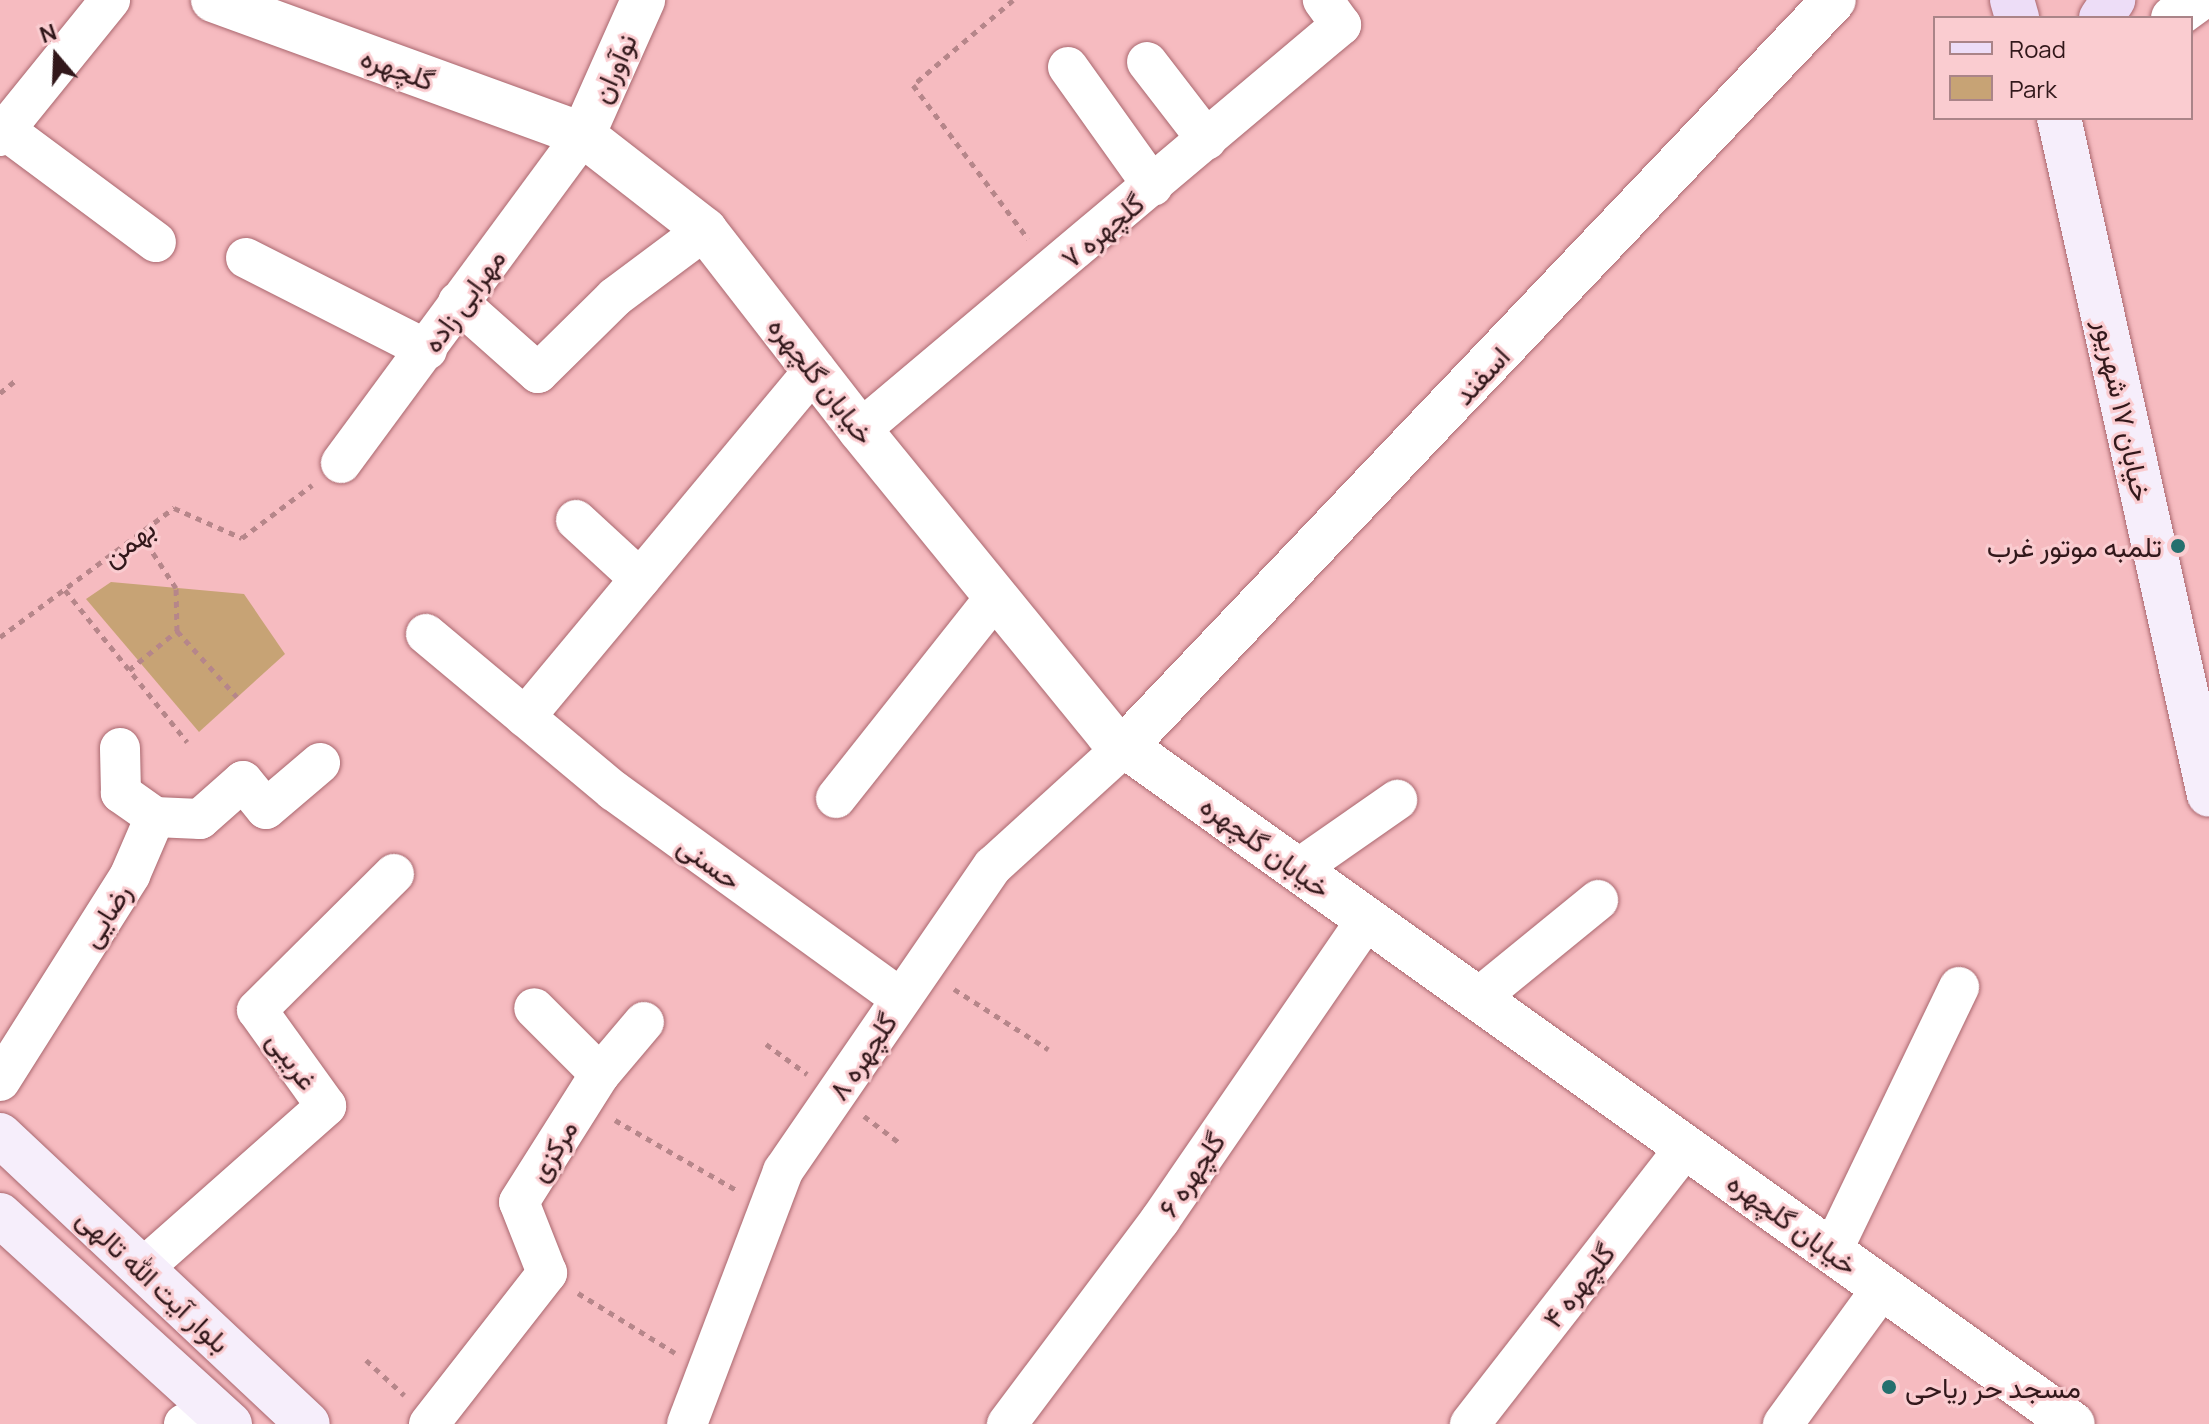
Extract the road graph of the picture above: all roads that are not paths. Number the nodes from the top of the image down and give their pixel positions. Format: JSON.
{"nodes":[{"id":1,"x":110,"y":0,"type":"edge"},
{"id":2,"x":213,"y":0,"type":"edge"},
{"id":3,"x":643,"y":0,"type":"edge"},
{"id":4,"x":1834,"y":0,"type":"edge"},
{"id":5,"x":2198,"y":0,"type":"edge"},
{"id":6,"x":1332,"y":13,"type":"edge"},
{"id":7,"x":2176,"y":16,"type":"edge"},
{"id":8,"x":1147,"y":62,"type":"dead end"},
{"id":9,"x":1068,"y":67,"type":"dead end"},
{"id":10,"x":2059,"y":120,"type":"edge"},
{"id":11,"x":2,"y":133,"type":"edge"},
{"id":12,"x":583,"y":135,"type":"junction"},
{"id":13,"x":1207,"y":140,"type":"junction"},
{"id":14,"x":1153,"y":186,"type":"junction"},
{"id":15,"x":705,"y":230,"type":"junction"},
{"id":16,"x":156,"y":242,"type":"dead end"},
{"id":17,"x":246,"y":258,"type":"dead end"},
{"id":18,"x":458,"y":302,"type":"junction"},
{"id":19,"x":427,"y":350,"type":"junction"},
{"id":20,"x":815,"y":369,"type":"junction"},
{"id":21,"x":860,"y":430,"type":"junction"},
{"id":22,"x":341,"y":463,"type":"road end"},
{"id":23,"x":576,"y":520,"type":"dead end"},
{"id":24,"x":640,"y":579,"type":"junction"},
{"id":25,"x":996,"y":596,"type":"junction"},
{"id":26,"x":426,"y":634,"type":"dead end"},
{"id":27,"x":525,"y":717,"type":"junction"},
{"id":28,"x":1125,"y":746,"type":"junction"},
{"id":29,"x":120,"y":748,"type":"dead end"},
{"id":30,"x":320,"y":763,"type":"dead end"},
{"id":31,"x":2209,"y":795,"type":"edge"},
{"id":32,"x":836,"y":798,"type":"dead end"},
{"id":33,"x":1397,"y":800,"type":"dead end"},
{"id":34,"x":155,"y":817,"type":"junction"},
{"id":35,"x":1298,"y":869,"type":"junction"},
{"id":36,"x":394,"y":874,"type":"dead end"},
{"id":37,"x":1598,"y":900,"type":"dead end"},
{"id":38,"x":1367,"y":919,"type":"junction"},
{"id":39,"x":912,"y":984,"type":"junction"},
{"id":40,"x":1959,"y":987,"type":"dead end"},
{"id":41,"x":1478,"y":998,"type":"junction"},
{"id":42,"x":534,"y":1008,"type":"dead end"},
{"id":43,"x":644,"y":1022,"type":"dead end"},
{"id":44,"x":0,"y":1081,"type":"edge"},
{"id":45,"x":592,"y":1088,"type":"junction"},
{"id":46,"x":0,"y":1135,"type":"edge"},
{"id":47,"x":1686,"y":1147,"type":"junction"},
{"id":48,"x":0,"y":1215,"type":"edge"},
{"id":49,"x":1832,"y":1251,"type":"junction"},
{"id":50,"x":142,"y":1269,"type":"junction"},
{"id":51,"x":1882,"y":1288,"type":"junction"},
{"id":52,"x":251,"y":1371,"type":"junction"},
{"id":53,"x":209,"y":1419,"type":"edge"},
{"id":54,"x":431,"y":1422,"type":"edge"},
{"id":55,"x":308,"y":1424,"type":"edge"},
{"id":56,"x":687,"y":1424,"type":"edge"},
{"id":57,"x":1007,"y":1424,"type":"edge"},
{"id":58,"x":1470,"y":1424,"type":"edge"},
{"id":59,"x":1783,"y":1424,"type":"edge"},
{"id":60,"x":2073,"y":1424,"type":"edge"}],
"edges":[{"from":1,"to":11,"type":"street"},
{"from":2,"to":12,"type":"street","name":"گلچهره"},
{"from":3,"to":12,"type":"street","name":"نوآوران"},
{"from":4,"to":28,"type":"street","name":"اسفند"},
{"from":5,"to":7,"type":"street"},
{"from":6,"to":13,"type":"street","name":"گلچهره ۷"},
{"from":8,"to":13,"type":"street"},
{"from":9,"to":14,"type":"street"},
{"from":10,"to":31,"type":"main road","name":"خیابان ۱۷ شهریور"},
{"from":11,"to":16,"type":"street"},
{"from":12,"to":15,"type":"street","name":"خیابان گلچهره"},
{"from":12,"to":18,"type":"street","name":"مهرابی زاده"},
{"from":13,"to":14,"type":"street","name":"گلچهره ۷"},
{"from":14,"to":21,"type":"street","name":"گلچهره ۷"},
{"from":15,"to":18,"type":"street"},
{"from":15,"to":20,"type":"street","name":"خیابان گلچهره"},
{"from":17,"to":19,"type":"street"},
{"from":18,"to":19,"type":"street","name":"مهرابی زاده"},
{"from":19,"to":22,"type":"street","name":"مهرابی زاده"},
{"from":20,"to":21,"type":"street","name":"خیابان گلچهره"},
{"from":20,"to":24,"type":"street"},
{"from":21,"to":25,"type":"street","name":"خیابان گلچهره"},
{"from":23,"to":24,"type":"street"},
{"from":24,"to":27,"type":"street"},
{"from":25,"to":28,"type":"street","name":"خیابان گلچهره"},
{"from":25,"to":32,"type":"street"},
{"from":26,"to":27,"type":"street","name":"حسنی"},
{"from":27,"to":39,"type":"street","name":"حسنی"},
{"from":28,"to":35,"type":"street","name":"خیابان گلچهره"},
{"from":28,"to":39,"type":"street","name":"گلچهره ۸"},
{"from":29,"to":34,"type":"street"},
{"from":30,"to":34,"type":"street"},
{"from":33,"to":35,"type":"street"},
{"from":34,"to":44,"type":"street","name":"رضایی"},
{"from":35,"to":38,"type":"street","name":"خیابان گلچهره"},
{"from":36,"to":50,"type":"street","name":"غریبی"},
{"from":37,"to":41,"type":"street"},
{"from":38,"to":41,"type":"street","name":"خیابان گلچهره"},
{"from":38,"to":57,"type":"street","name":"گلچهره ۶"},
{"from":39,"to":56,"type":"street","name":"گلچهره ۸"},
{"from":40,"to":49,"type":"street"},
{"from":41,"to":47,"type":"street","name":"خیابان گلچهره"},
{"from":42,"to":45,"type":"street"},
{"from":43,"to":45,"type":"street"},
{"from":45,"to":54,"type":"street","name":"مرکزی"},
{"from":46,"to":50,"type":"main road","name":"بلوار آیت الله تالهی"},
{"from":47,"to":49,"type":"street","name":"خیابان گلچهره"},
{"from":47,"to":58,"type":"street","name":"گلچهره ۴"},
{"from":48,"to":53,"type":"main road","name":"بلوار آیت الله تالهی"},
{"from":49,"to":51,"type":"street","name":"خیابان گلچهره"},
{"from":50,"to":52,"type":"main road","name":"بلوار آیت الله تالهی"},
{"from":51,"to":59,"type":"street"},
{"from":51,"to":60,"type":"street","name":"خیابان گلچهره"},
{"from":52,"to":53,"type":"main road"},
{"from":52,"to":55,"type":"main road","name":"بلوار آیت الله تالهی"}]}
